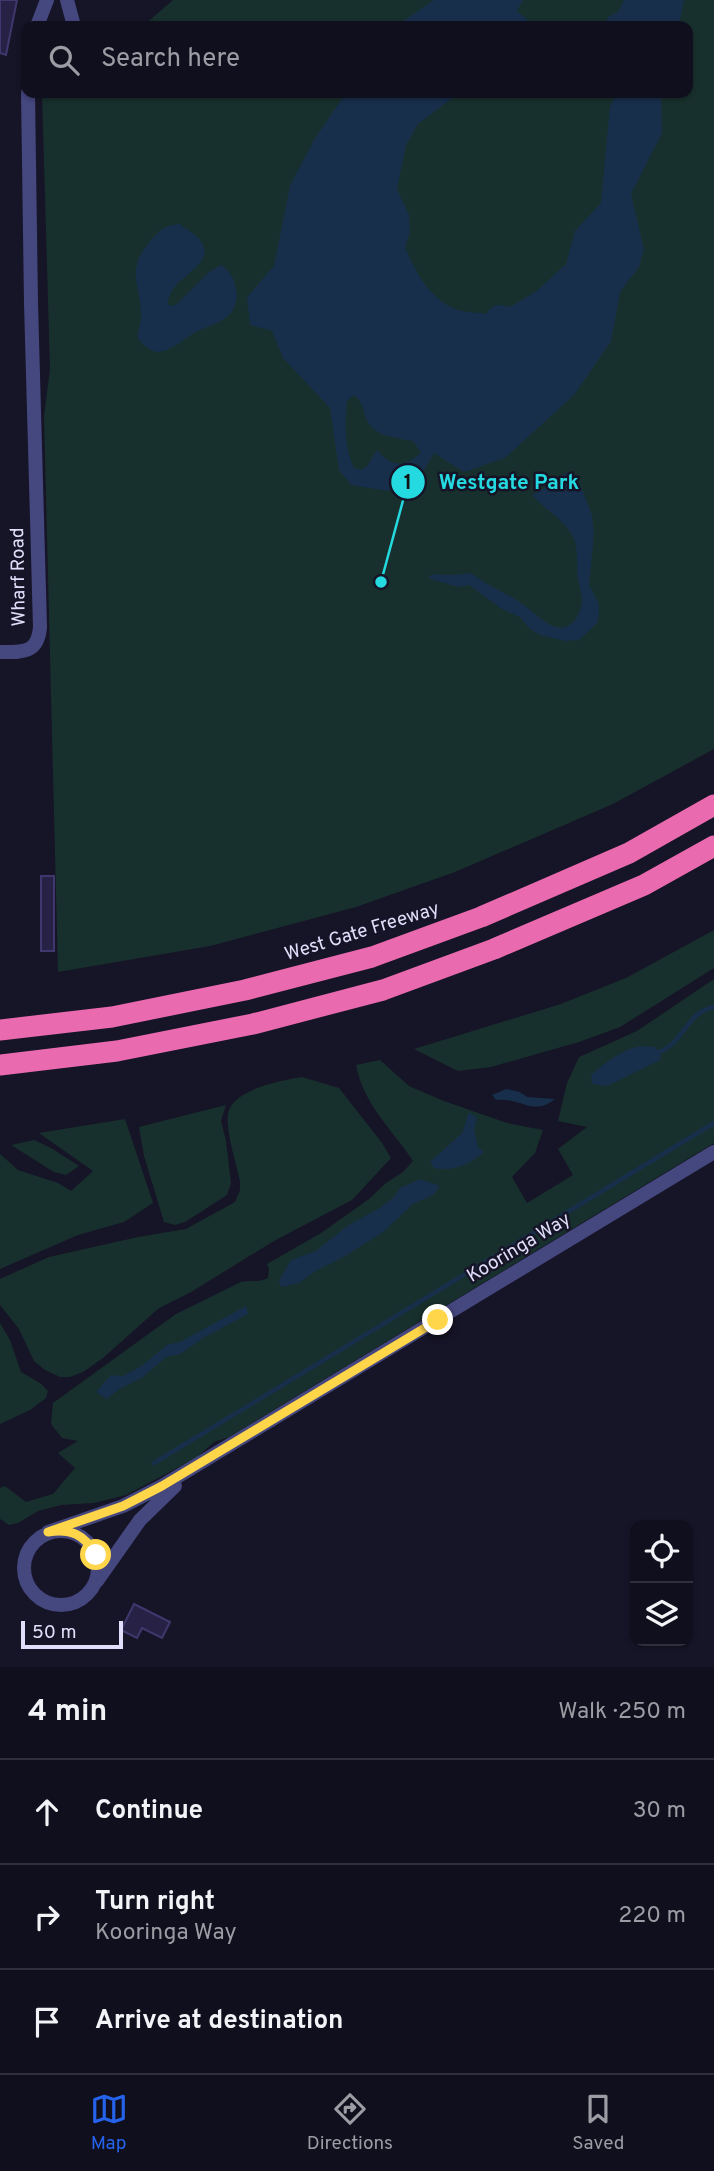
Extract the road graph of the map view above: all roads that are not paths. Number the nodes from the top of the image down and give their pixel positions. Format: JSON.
{"nodes":[{"id":1,"x":47,"y":0,"type":"edge"},
{"id":2,"x":68,"y":0,"type":"edge"},
{"id":3,"x":39,"y":21,"type":"edge"},
{"id":4,"x":73,"y":21,"type":"edge"},
{"id":5,"x":28,"y":98,"type":"edge"},
{"id":6,"x":0,"y":652,"type":"edge"},
{"id":7,"x":714,"y":805,"type":"edge"},
{"id":8,"x":714,"y":846,"type":"edge"},
{"id":9,"x":0,"y":1030,"type":"edge"},
{"id":10,"x":0,"y":1065,"type":"edge"},
{"id":11,"x":714,"y":1152,"type":"edge"},
{"id":12,"x":200,"y":1464,"type":"junction"},
{"id":13,"x":48,"y":1532,"type":"junction"},
{"id":14,"x":90,"y":1591,"type":"junction"}],
"edges":[{"from":1,"to":3,"type":"street"},
{"from":2,"to":4,"type":"street"},
{"from":5,"to":6,"type":"street","name":"Wharf Road"},
{"from":7,"to":9,"type":"highway","name":"West Gate Freeway"},
{"from":8,"to":10,"type":"highway"},
{"from":11,"to":12,"type":"street","name":"Kooringa Way"},
{"from":12,"to":13,"type":"street","name":"Kooringa Way"},
{"from":12,"to":14,"type":"street","name":"Kooringa Way"},
{"from":13,"to":14,"type":"street"},
{"from":13,"to":14,"type":"street"}]}
